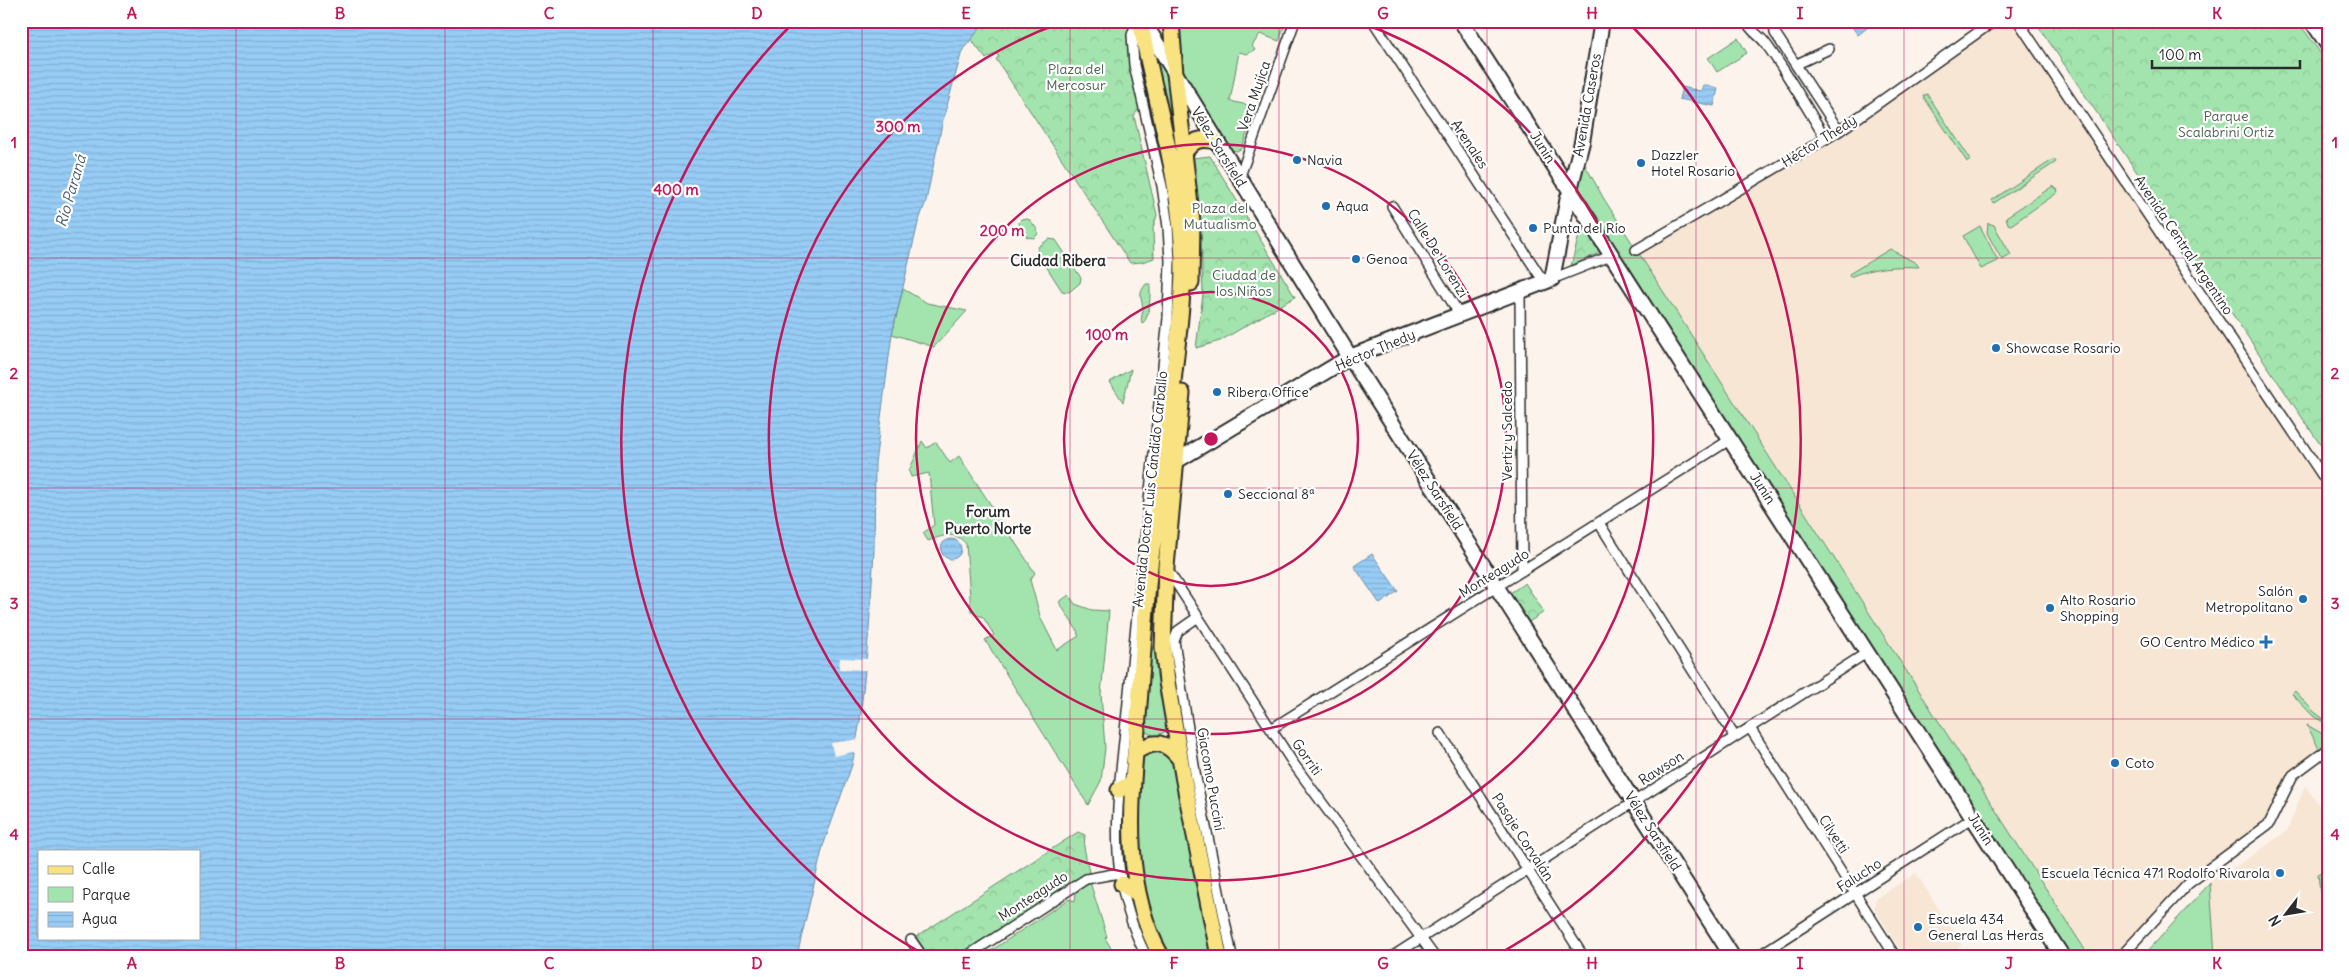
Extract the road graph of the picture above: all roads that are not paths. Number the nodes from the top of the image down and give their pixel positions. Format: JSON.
{"nodes":[{"id":1,"x":1140,"y":21,"type":"edge"},
{"id":2,"x":1171,"y":21,"type":"edge"},
{"id":3,"x":1295,"y":21,"type":"edge"},
{"id":4,"x":1373,"y":21,"type":"edge"},
{"id":5,"x":1461,"y":21,"type":"edge"},
{"id":6,"x":1602,"y":21,"type":"edge"},
{"id":7,"x":1746,"y":21,"type":"edge"},
{"id":8,"x":1774,"y":21,"type":"edge"},
{"id":9,"x":1994,"y":21,"type":"edge"},
{"id":10,"x":2018,"y":21,"type":"edge"},
{"id":11,"x":2312,"y":21,"type":"edge"},
{"id":12,"x":1775,"y":32,"type":"junction"},
{"id":13,"x":1764,"y":42,"type":"junction"},
{"id":14,"x":2328,"y":45,"type":"edge"},
{"id":15,"x":1829,"y":49,"type":"dead end"},
{"id":16,"x":1797,"y":64,"type":"junction"},
{"id":17,"x":1175,"y":74,"type":"junction"},
{"id":18,"x":1838,"y":131,"type":"junction"},
{"id":19,"x":1826,"y":139,"type":"junction"},
{"id":20,"x":1215,"y":142,"type":"junction"},
{"id":21,"x":1184,"y":153,"type":"junction"},
{"id":22,"x":1239,"y":180,"type":"junction"},
{"id":23,"x":1569,"y":193,"type":"junction"},
{"id":24,"x":1392,"y":206,"type":"dead end"},
{"id":25,"x":1636,"y":250,"type":"dead end"},
{"id":26,"x":1613,"y":256,"type":"junction"},
{"id":27,"x":1548,"y":280,"type":"junction"},
{"id":28,"x":1520,"y":292,"type":"junction"},
{"id":29,"x":1460,"y":315,"type":"junction"},
{"id":30,"x":1350,"y":358,"type":"junction"},
{"id":31,"x":1731,"y":439,"type":"junction"},
{"id":32,"x":1164,"y":468,"type":"junction"},
{"id":33,"x":2328,"y":484,"type":"edge"},
{"id":34,"x":1599,"y":523,"type":"junction"},
{"id":35,"x":1166,"y":567,"type":"junction"},
{"id":36,"x":1522,"y":571,"type":"junction"},
{"id":37,"x":1497,"y":588,"type":"junction"},
{"id":38,"x":1198,"y":616,"type":"junction"},
{"id":39,"x":1868,"y":652,"type":"junction"},
{"id":40,"x":1750,"y":728,"type":"junction"},
{"id":41,"x":1271,"y":729,"type":"junction"},
{"id":42,"x":1440,"y":733,"type":"dead end"},
{"id":43,"x":1735,"y":737,"type":"junction"},
{"id":44,"x":2328,"y":749,"type":"edge"},
{"id":45,"x":1136,"y":752,"type":"junction"},
{"id":46,"x":1180,"y":759,"type":"junction"},
{"id":47,"x":1126,"y":786,"type":"junction"},
{"id":48,"x":1634,"y":802,"type":"junction"},
{"id":49,"x":1974,"y":818,"type":"junction"},
{"id":50,"x":1527,"y":870,"type":"junction"},
{"id":51,"x":1120,"y":879,"type":"junction"},
{"id":52,"x":1855,"y":893,"type":"junction"},
{"id":53,"x":1138,"y":894,"type":"junction"},
{"id":54,"x":1422,"y":938,"type":"junction"},
{"id":55,"x":912,"y":940,"type":"dead end"},
{"id":56,"x":1215,"y":952,"type":"edge"},
{"id":57,"x":1157,"y":954,"type":"edge"},
{"id":58,"x":922,"y":956,"type":"edge"},
{"id":59,"x":967,"y":956,"type":"edge"},
{"id":60,"x":1232,"y":956,"type":"edge"},
{"id":61,"x":1393,"y":956,"type":"edge"},
{"id":62,"x":1434,"y":956,"type":"edge"},
{"id":63,"x":1582,"y":956,"type":"edge"},
{"id":64,"x":1732,"y":956,"type":"edge"},
{"id":65,"x":1758,"y":956,"type":"edge"},
{"id":66,"x":1895,"y":956,"type":"edge"},
{"id":67,"x":2062,"y":956,"type":"edge"},
{"id":68,"x":2121,"y":956,"type":"edge"}],
"edges":[{"from":1,"to":17,"type":"main road","name":"Vélez Sarsfield"},
{"from":1,"to":32,"type":"main road","name":"Avenida Doctor Luis Cándido Carballo"},
{"from":2,"to":17,"type":"main road","name":"Avenida Doctor Luis Cándido Carballo"},
{"from":3,"to":22,"type":"street","name":"Vera Mujíca"},
{"from":4,"to":27,"type":"street","name":"Arenales"},
{"from":5,"to":23,"type":"main road","name":"Junín"},
{"from":6,"to":23,"type":"main road","name":"Avenida Caseros"},
{"from":7,"to":13,"type":"street"},
{"from":8,"to":12,"type":"street"},
{"from":9,"to":18,"type":"street","name":"Héctor Thedy"},
{"from":10,"to":33,"type":"street","name":"Avenida Central Argentino"},
{"from":11,"to":14,"type":"main road"},
{"from":12,"to":13,"type":"street"},
{"from":12,"to":16,"type":"street"},
{"from":13,"to":19,"type":"street"},
{"from":15,"to":16,"type":"street"},
{"from":16,"to":18,"type":"street"},
{"from":17,"to":20,"type":"main road","name":"Vélez Sarsfield"},
{"from":17,"to":21,"type":"main road","name":"Avenida Doctor Luis Cándido Carballo"},
{"from":18,"to":19,"type":"street","name":"Héctor Thedy"},
{"from":19,"to":25,"type":"street","name":"Héctor Thedy"},
{"from":20,"to":21,"type":"main road"},
{"from":20,"to":22,"type":"main road","name":"Vélez Sarsfield"},
{"from":21,"to":32,"type":"main road","name":"Avenida Doctor Luis Cándido Carballo"},
{"from":22,"to":30,"type":"main road","name":"Vélez Sarsfield"},
{"from":23,"to":26,"type":"main road","name":"Junín"},
{"from":23,"to":27,"type":"main road","name":"Avenida Caseros"},
{"from":24,"to":29,"type":"street","name":"Calle De Lorenzi"},
{"from":26,"to":27,"type":"street","name":"Héctor Thedy"},
{"from":26,"to":31,"type":"main road","name":"Junín"},
{"from":27,"to":28,"type":"main road","name":"Héctor Thedy"},
{"from":28,"to":29,"type":"main road","name":"Héctor Thedy"},
{"from":28,"to":36,"type":"street","name":"Vertiz y Salcedo"},
{"from":29,"to":30,"type":"main road","name":"Héctor Thedy"},
{"from":30,"to":32,"type":"main road","name":"Héctor Thedy"},
{"from":30,"to":37,"type":"main road","name":"Vélez Sarsfield"},
{"from":31,"to":34,"type":"street","name":"Monteagudo"},
{"from":31,"to":39,"type":"main road","name":"Junín"},
{"from":32,"to":35,"type":"main road","name":"Avenida Doctor Luis Cándido Carballo"},
{"from":32,"to":45,"type":"main road","name":"Avenida Doctor Luis Cándido Carballo"},
{"from":32,"to":47,"type":"street","name":"Avenida Doctor Luis Cándido Carballo"},
{"from":34,"to":36,"type":"street","name":"Monteagudo"},
{"from":34,"to":43,"type":"street"},
{"from":35,"to":38,"type":"street","name":"Gorriti"},
{"from":35,"to":46,"type":"main road","name":"Avenida Doctor Luis Cándido Carballo"},
{"from":36,"to":37,"type":"street","name":"Monteagudo"},
{"from":37,"to":41,"type":"street","name":"Monteagudo"},
{"from":37,"to":48,"type":"main road","name":"Vélez Sarsfield"},
{"from":38,"to":41,"type":"street","name":"Gorriti"},
{"from":38,"to":60,"type":"street","name":"Giacomo Puccini"},
{"from":39,"to":40,"type":"street","name":"Rawson"},
{"from":39,"to":49,"type":"main road","name":"Junín"},
{"from":40,"to":43,"type":"street","name":"Rawson"},
{"from":40,"to":52,"type":"street","name":"Cilvetti"},
{"from":41,"to":54,"type":"street","name":"Gorriti"},
{"from":42,"to":50,"type":"street","name":"Pasaje Corvalán"},
{"from":43,"to":48,"type":"street","name":"Rawson"},
{"from":44,"to":68,"type":"street"},
{"from":45,"to":46,"type":"main road"},
{"from":45,"to":47,"type":"main road","name":"Avenida Doctor Luis Cándido Carballo"},
{"from":46,"to":56,"type":"main road","name":"Avenida Doctor Luis Cándido Carballo"},
{"from":47,"to":51,"type":"street","name":"Avenida Doctor Luis Cándido Carballo"},
{"from":47,"to":53,"type":"main road","name":"Avenida Doctor Luis Cándido Carballo"},
{"from":48,"to":50,"type":"street","name":"Rawson"},
{"from":48,"to":64,"type":"main road","name":"Vélez Sarsfield"},
{"from":49,"to":52,"type":"street","name":"Falucho"},
{"from":49,"to":67,"type":"main road","name":"Junín"},
{"from":50,"to":54,"type":"street","name":"Rawson"},
{"from":50,"to":63,"type":"street","name":"Pasaje Corvalán"},
{"from":51,"to":53,"type":"main road"},
{"from":51,"to":57,"type":"street","name":"Avenida Doctor Luis Cándido Carballo"},
{"from":51,"to":59,"type":"street","name":"Monteagudo"},
{"from":52,"to":65,"type":"street","name":"Falucho"},
{"from":52,"to":66,"type":"street","name":"Cilvetti"},
{"from":53,"to":57,"type":"main road","name":"Avenida Doctor Luis Cándido Carballo"},
{"from":54,"to":61,"type":"street","name":"Rawson"},
{"from":54,"to":62,"type":"street","name":"Gorriti"},
{"from":55,"to":58,"type":"street"}]}
